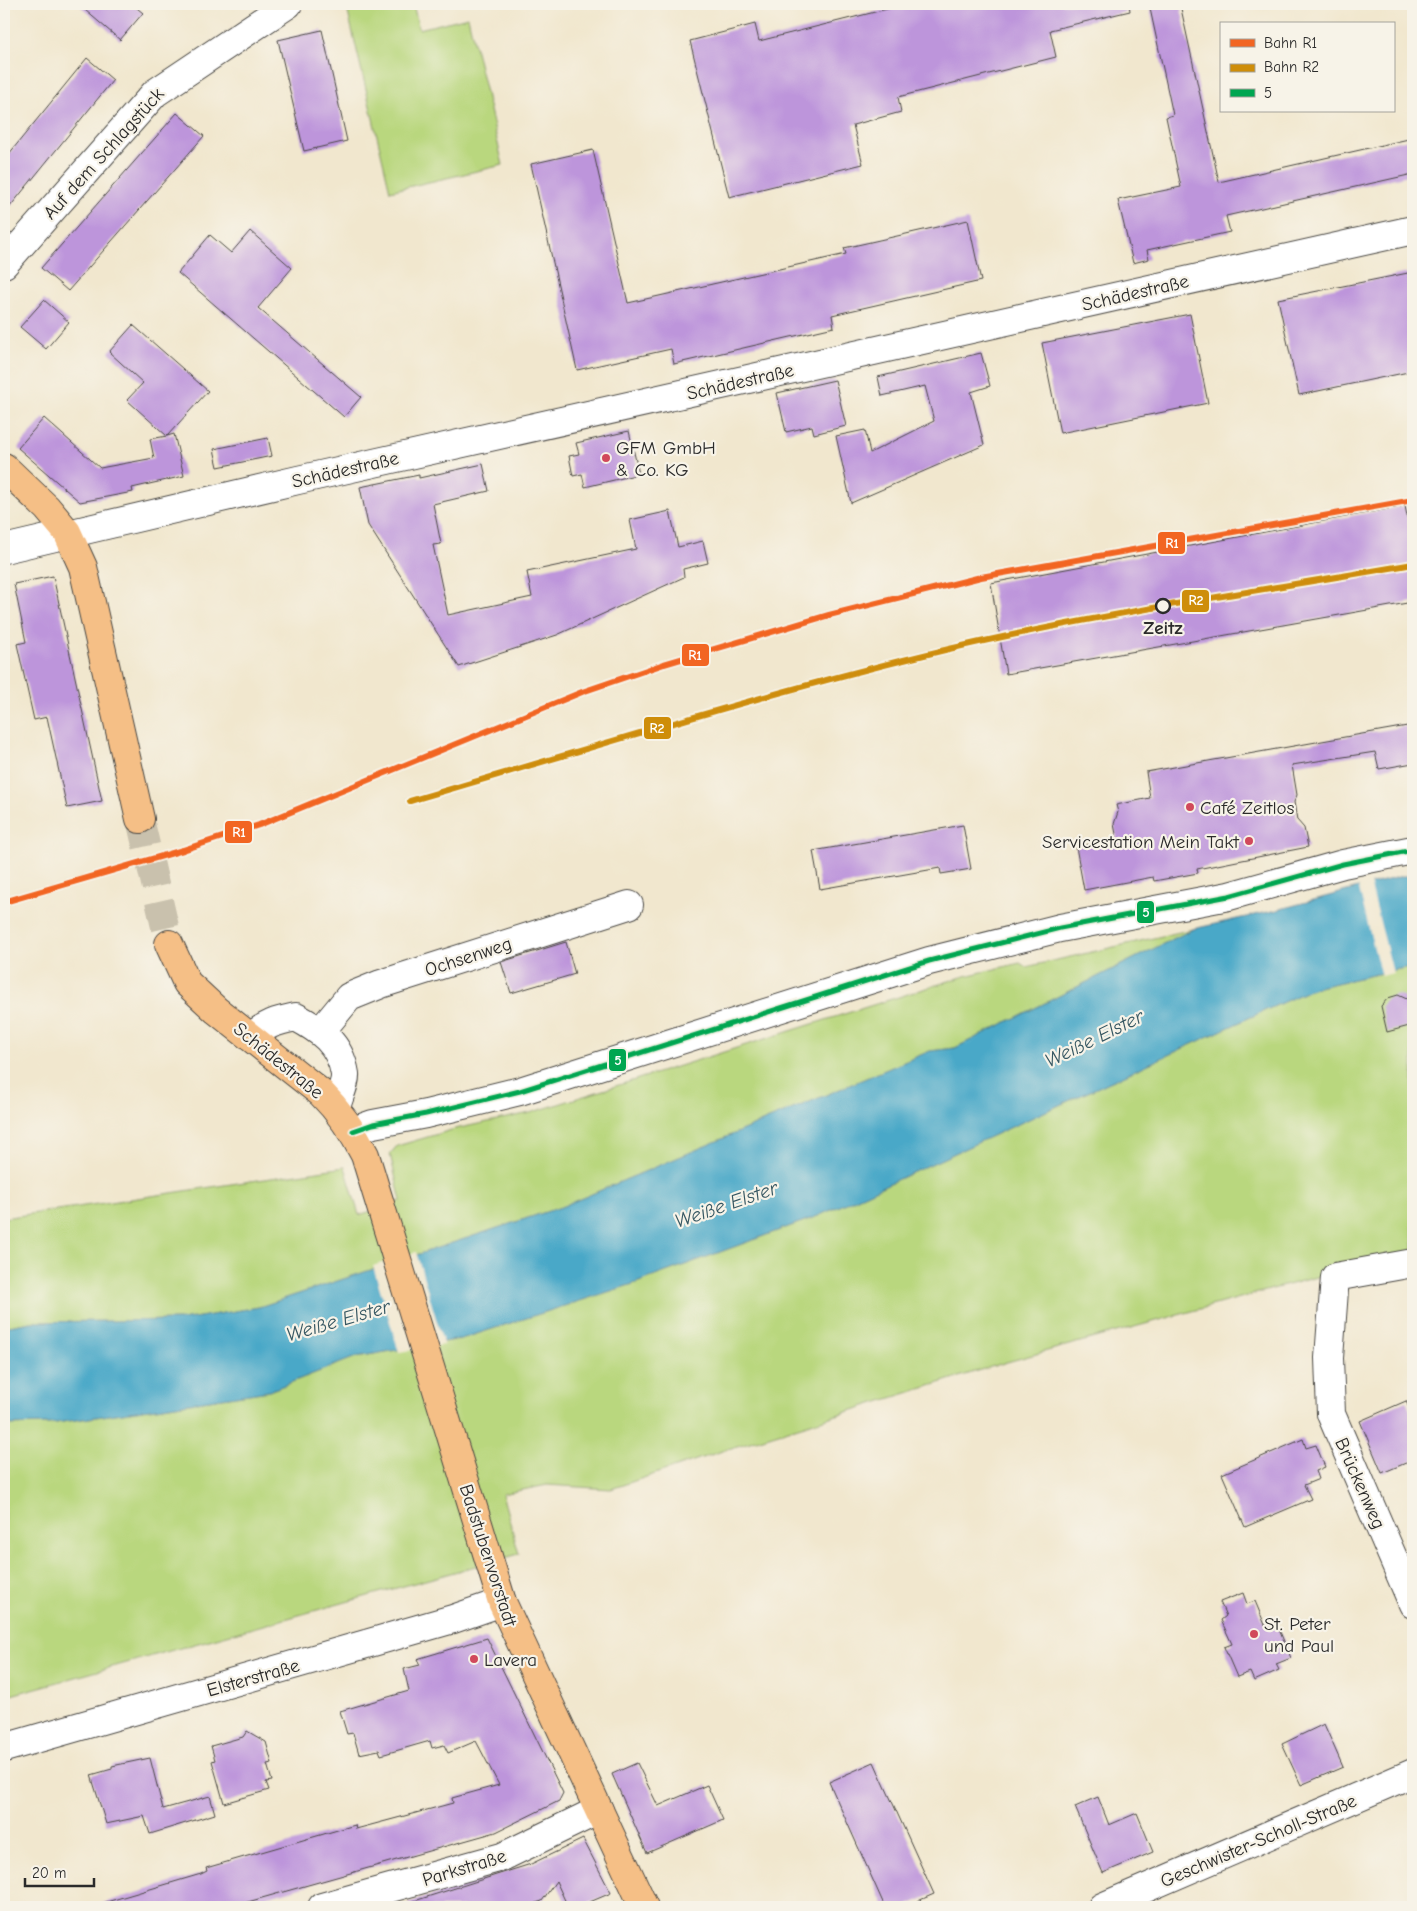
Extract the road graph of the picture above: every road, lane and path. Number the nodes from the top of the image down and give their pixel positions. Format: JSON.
{"nodes":[{"id":1,"x":288,"y":4,"type":"edge"},
{"id":2,"x":1413,"y":230,"type":"edge"},
{"id":3,"x":4,"y":264,"type":"edge"},
{"id":4,"x":4,"y":467,"type":"edge"},
{"id":5,"x":67,"y":532,"type":"junction"},
{"id":6,"x":4,"y":549,"type":"edge"},
{"id":7,"x":140,"y":819,"type":"tunnel mouth"},
{"id":8,"x":1413,"y":850,"type":"edge"},
{"id":9,"x":630,"y":905,"type":"dead end"},
{"id":10,"x":169,"y":944,"type":"tunnel mouth"},
{"id":11,"x":321,"y":1031,"type":"junction"},
{"id":12,"x":252,"y":1037,"type":"junction"},
{"id":13,"x":336,"y":1108,"type":"junction"},
{"id":14,"x":353,"y":1131,"type":"junction"},
{"id":15,"x":376,"y":1186,"type":"joint"},
{"id":16,"x":1413,"y":1263,"type":"edge"},
{"id":17,"x":502,"y":1602,"type":"junction"},
{"id":18,"x":1413,"y":1604,"type":"edge"},
{"id":19,"x":4,"y":1748,"type":"edge"},
{"id":20,"x":1413,"y":1773,"type":"edge"},
{"id":21,"x":599,"y":1810,"type":"junction"},
{"id":22,"x":322,"y":1907,"type":"edge"},
{"id":23,"x":644,"y":1907,"type":"edge"},
{"id":24,"x":1102,"y":1907,"type":"edge"}],
"edges":[{"from":1,"to":3,"type":"street","name":"Auf dem Schlagstück"},
{"from":2,"to":5,"type":"street","name":"Schädestraße"},
{"from":4,"to":5,"type":"main road"},
{"from":5,"to":6,"type":"street","name":"Schädestraße"},
{"from":5,"to":7,"type":"main road"},
{"from":8,"to":14,"type":"street"},
{"from":9,"to":11,"type":"street","name":"Ochsenweg"},
{"from":10,"to":12,"type":"main road","name":"Schädestraße"},
{"from":11,"to":12,"type":"street"},
{"from":11,"to":13,"type":"street"},
{"from":12,"to":13,"type":"main road","name":"Schädestraße"},
{"from":13,"to":14,"type":"main road","name":"Schädestraße"},
{"from":14,"to":15,"type":"main road","name":"Schädestraße"},
{"from":15,"to":17,"type":"main road","name":"Badstubenvorstadt"},
{"from":16,"to":18,"type":"street","name":"Brückenweg"},
{"from":17,"to":19,"type":"street","name":"Elsterstraße"},
{"from":17,"to":21,"type":"main road","name":"Badstubenvorstadt"},
{"from":20,"to":24,"type":"street","name":"Geschwister-Scholl-Straße"},
{"from":21,"to":22,"type":"street","name":"Parkstraße"},
{"from":21,"to":23,"type":"main road","name":"Badstubenvorstadt"}]}
